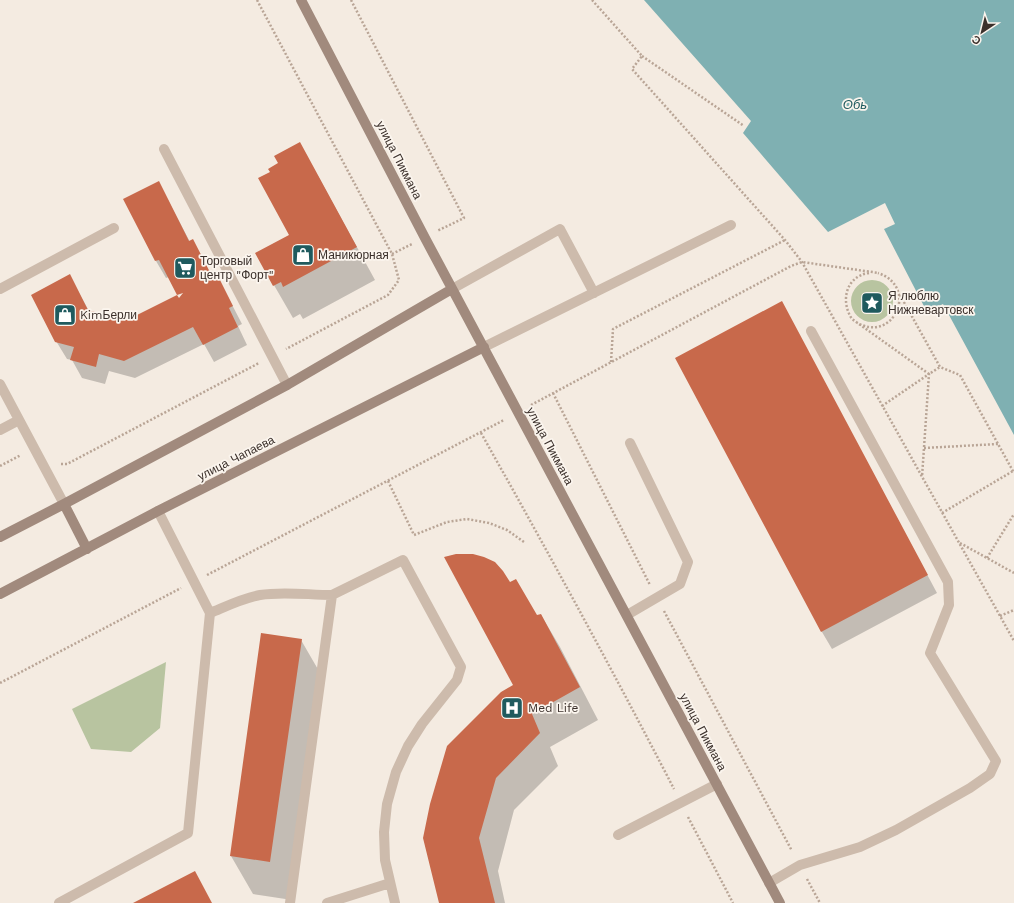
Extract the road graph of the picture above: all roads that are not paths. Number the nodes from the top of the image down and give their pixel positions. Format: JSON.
{"nodes":[{"id":1,"x":301,"y":0,"type":"edge"},
{"id":2,"x":164,"y":149,"type":"dead end"},
{"id":3,"x":731,"y":224,"type":"dead end"},
{"id":4,"x":114,"y":228,"type":"dead end"},
{"id":5,"x":0,"y":289,"type":"edge"},
{"id":6,"x":452,"y":289,"type":"junction"},
{"id":7,"x":594,"y":293,"type":"junction"},
{"id":8,"x":812,"y":331,"type":"dead end"},
{"id":9,"x":484,"y":348,"type":"junction"},
{"id":10,"x":0,"y":384,"type":"edge"},
{"id":11,"x":287,"y":385,"type":"junction"},
{"id":12,"x":19,"y":420,"type":"junction"},
{"id":13,"x":0,"y":430,"type":"edge"},
{"id":14,"x":630,"y":443,"type":"dead end"},
{"id":15,"x":64,"y":504,"type":"junction"},
{"id":16,"x":158,"y":511,"type":"junction"},
{"id":17,"x":0,"y":537,"type":"edge"},
{"id":18,"x":87,"y":549,"type":"junction"},
{"id":19,"x":0,"y":594,"type":"edge"},
{"id":20,"x":332,"y":595,"type":"junction"},
{"id":21,"x":210,"y":613,"type":"junction"},
{"id":22,"x":626,"y":615,"type":"junction"},
{"id":23,"x":717,"y":784,"type":"junction"},
{"id":24,"x":618,"y":835,"type":"dead end"},
{"id":25,"x":390,"y":883,"type":"junction"},
{"id":26,"x":769,"y":883,"type":"junction"},
{"id":27,"x":59,"y":903,"type":"edge"},
{"id":28,"x":290,"y":903,"type":"edge"},
{"id":29,"x":327,"y":903,"type":"edge"},
{"id":30,"x":395,"y":903,"type":"edge"},
{"id":31,"x":780,"y":903,"type":"edge"}],
"edges":[{"from":1,"to":6,"type":"street","name":"улица Пикмана"},
{"from":2,"to":11,"type":"lane"},
{"from":3,"to":7,"type":"lane"},
{"from":4,"to":5,"type":"lane"},
{"from":6,"to":7,"type":"lane"},
{"from":6,"to":9,"type":"street","name":"улица Пикмана"},
{"from":6,"to":11,"type":"street"},
{"from":7,"to":9,"type":"lane"},
{"from":8,"to":26,"type":"lane"},
{"from":9,"to":16,"type":"street","name":"улица Чапаева"},
{"from":9,"to":22,"type":"street","name":"улица Пикмана"},
{"from":10,"to":12,"type":"lane"},
{"from":11,"to":15,"type":"street"},
{"from":12,"to":13,"type":"lane"},
{"from":12,"to":15,"type":"lane"},
{"from":14,"to":22,"type":"lane"},
{"from":15,"to":17,"type":"street"},
{"from":15,"to":18,"type":"street"},
{"from":16,"to":18,"type":"street","name":"улица Чапаева"},
{"from":16,"to":21,"type":"lane"},
{"from":18,"to":19,"type":"street","name":"улица Чапаева"},
{"from":20,"to":21,"type":"lane"},
{"from":20,"to":25,"type":"lane"},
{"from":20,"to":28,"type":"lane"},
{"from":21,"to":27,"type":"lane"},
{"from":22,"to":23,"type":"street","name":"улица Пикмана"},
{"from":23,"to":24,"type":"lane"},
{"from":23,"to":26,"type":"street","name":"улица Пикмана"},
{"from":25,"to":29,"type":"lane"},
{"from":25,"to":30,"type":"lane"},
{"from":26,"to":31,"type":"street","name":"улица Пикмана"}]}
